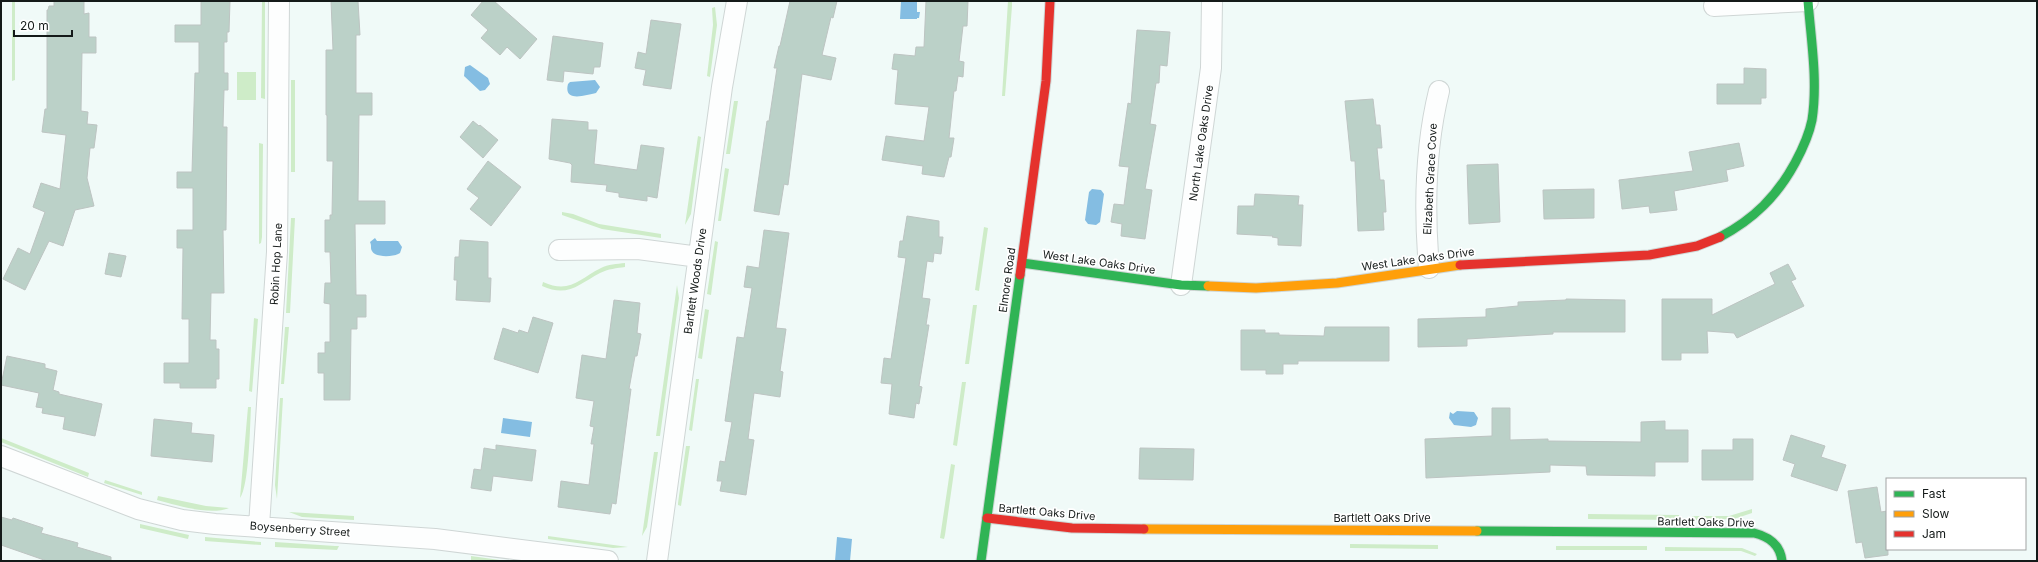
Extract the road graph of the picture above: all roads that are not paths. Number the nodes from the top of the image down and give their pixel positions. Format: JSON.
{"nodes":[{"id":1,"x":279,"y":1,"type":"edge"},
{"id":2,"x":736,"y":1,"type":"edge"},
{"id":3,"x":1050,"y":1,"type":"edge"},
{"id":4,"x":1212,"y":1,"type":"edge"},
{"id":5,"x":1808,"y":1,"type":"edge"},
{"id":6,"x":1714,"y":6,"type":"dead end"},
{"id":7,"x":1439,"y":91,"type":"dead end"},
{"id":8,"x":559,"y":250,"type":"dead end"},
{"id":9,"x":698,"y":257,"type":"junction"},
{"id":10,"x":1022,"y":263,"type":"junction"},
{"id":11,"x":1428,"y":268,"type":"junction"},
{"id":12,"x":1181,"y":285,"type":"junction"},
{"id":13,"x":1,"y":456,"type":"edge"},
{"id":14,"x":987,"y":518,"type":"junction"},
{"id":15,"x":259,"y":526,"type":"junction"},
{"id":16,"x":608,"y":561,"type":"edge"},
{"id":17,"x":657,"y":561,"type":"edge"},
{"id":18,"x":980,"y":561,"type":"edge"},
{"id":19,"x":1782,"y":561,"type":"edge"}],
"edges":[{"from":1,"to":15,"type":"street","name":"Robin Hop Lane"},
{"from":2,"to":9,"type":"street","name":"Bartlett Woods Drive"},
{"from":3,"to":10,"type":"street","name":"Elmore Road"},
{"from":4,"to":12,"type":"street","name":"North Lake Oaks Drive"},
{"from":5,"to":6,"type":"street"},
{"from":5,"to":11,"type":"street","name":"West Lake Oaks Drive"},
{"from":7,"to":11,"type":"street","name":"Elizabeth Grace Cove"},
{"from":8,"to":9,"type":"street"},
{"from":9,"to":17,"type":"street","name":"Bartlett Woods Drive"},
{"from":10,"to":12,"type":"street","name":"West Lake Oaks Drive"},
{"from":10,"to":14,"type":"street","name":"Elmore Road"},
{"from":11,"to":12,"type":"street","name":"West Lake Oaks Drive"},
{"from":13,"to":15,"type":"street","name":"Boysenberry Street"},
{"from":14,"to":18,"type":"street","name":"Elmore Road"},
{"from":14,"to":19,"type":"street","name":"Bartlett Oaks Drive"},
{"from":15,"to":16,"type":"street","name":"Boysenberry Street"}]}
